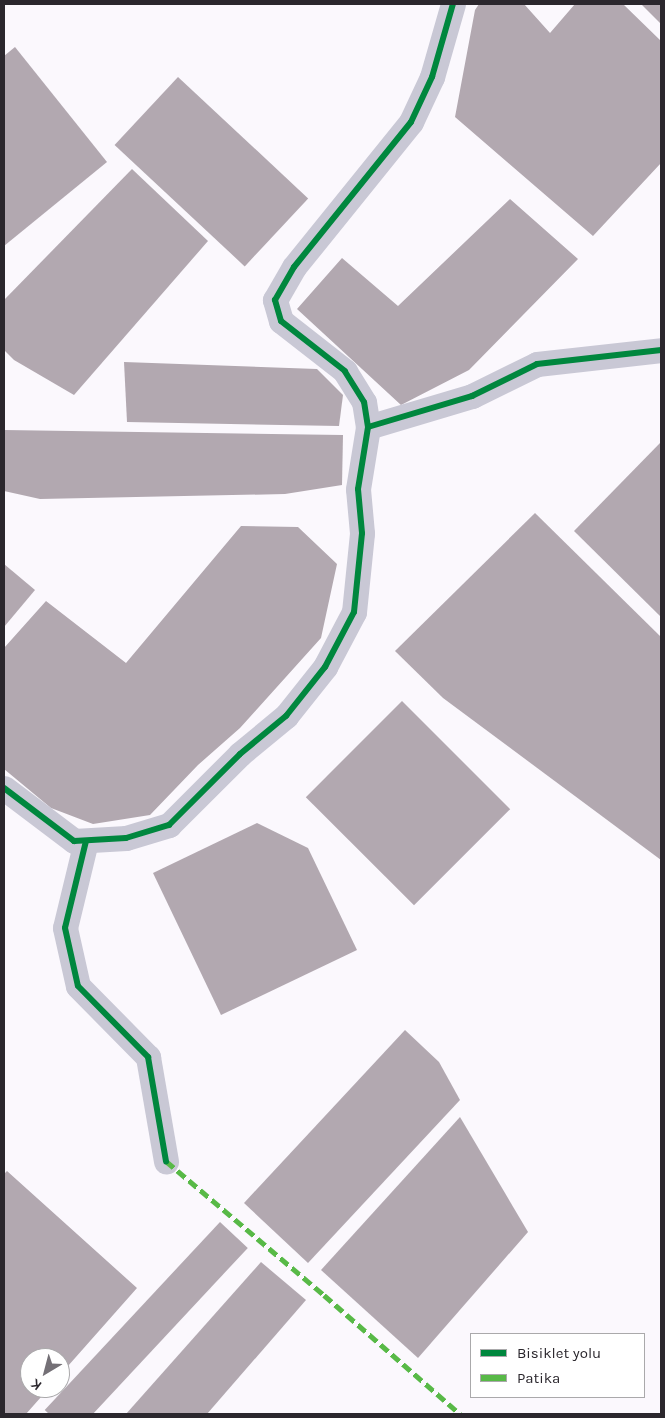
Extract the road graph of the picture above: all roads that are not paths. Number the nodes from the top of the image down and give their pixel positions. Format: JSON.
{"nodes":[{"id":1,"x":453,"y":4,"type":"edge"},
{"id":2,"x":661,"y":350,"type":"edge"},
{"id":3,"x":368,"y":427,"type":"junction"},
{"id":4,"x":4,"y":788,"type":"edge"},
{"id":5,"x":86,"y":841,"type":"junction"},
{"id":6,"x":166,"y":1161,"type":"dead end"}],
"edges":[{"from":1,"to":3,"type":"street"},
{"from":2,"to":3,"type":"street"},
{"from":3,"to":5,"type":"street"},
{"from":4,"to":5,"type":"street"},
{"from":5,"to":6,"type":"street"}]}
